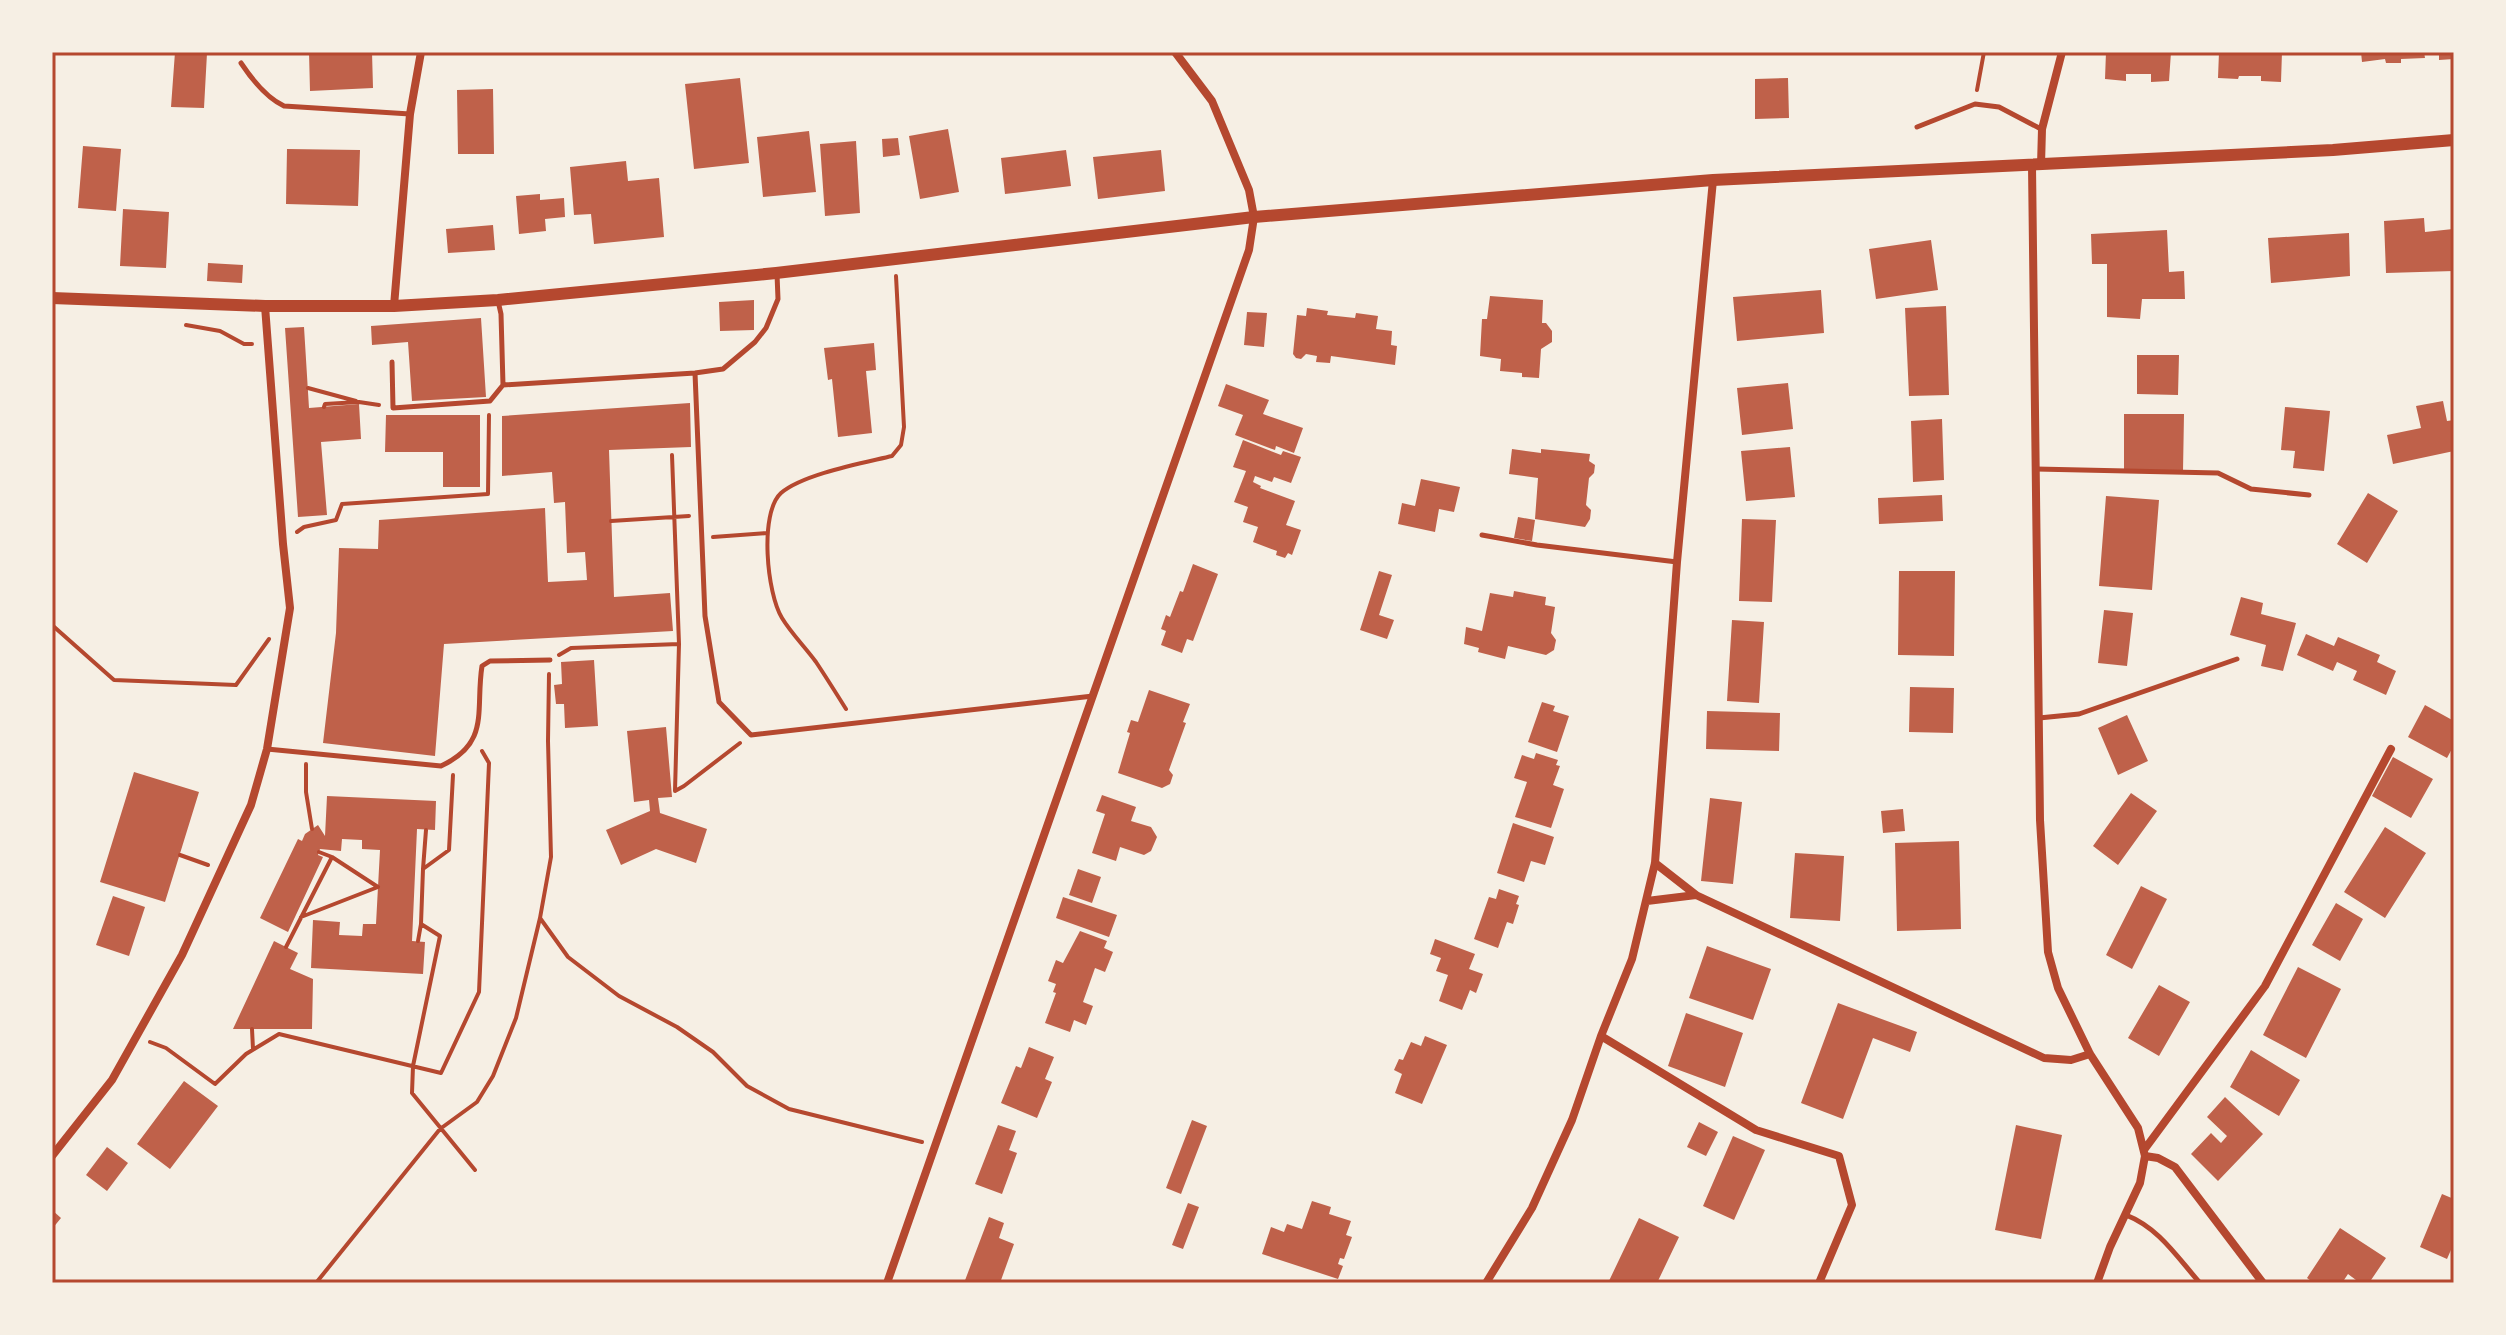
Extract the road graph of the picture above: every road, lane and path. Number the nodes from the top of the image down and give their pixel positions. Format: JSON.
{"nodes":[{"id":1,"x":421,"y":52,"type":"edge"},
{"id":2,"x":1175,"y":52,"type":"edge"},
{"id":3,"x":1984,"y":52,"type":"edge"},
{"id":4,"x":2062,"y":52,"type":"edge"},
{"id":5,"x":241,"y":63,"type":"dead end"},
{"id":6,"x":1975,"y":104,"type":"junction"},
{"id":7,"x":410,"y":114,"type":"junction"},
{"id":8,"x":1917,"y":127,"type":"dead end"},
{"id":9,"x":2042,"y":129,"type":"junction"},
{"id":10,"x":2454,"y":140,"type":"edge"},
{"id":11,"x":2037,"y":165,"type":"junction"},
{"id":12,"x":1713,"y":180,"type":"junction"},
{"id":13,"x":1254,"y":217,"type":"junction"},
{"id":14,"x":895,"y":258,"type":"junction"},
{"id":15,"x":776,"y":273,"type":"junction"},
{"id":16,"x":52,"y":298,"type":"edge"},
{"id":17,"x":498,"y":300,"type":"junction"},
{"id":18,"x":265,"y":306,"type":"junction"},
{"id":19,"x":394,"y":306,"type":"junction"},
{"id":20,"x":186,"y":325,"type":"dead end"},
{"id":21,"x":254,"y":344,"type":"dead end"},
{"id":22,"x":392,"y":362,"type":"dead end"},
{"id":23,"x":695,"y":373,"type":"junction"},
{"id":24,"x":503,"y":385,"type":"junction"},
{"id":25,"x":308,"y":388,"type":"dead end"},
{"id":26,"x":490,"y":401,"type":"junction"},
{"id":27,"x":359,"y":402,"type":"junction"},
{"id":28,"x":367,"y":402,"type":"dead end"},
{"id":29,"x":324,"y":407,"type":"dead end"},
{"id":30,"x":672,"y":455,"type":"dead end"},
{"id":31,"x":2035,"y":469,"type":"junction"},
{"id":32,"x":2309,"y":495,"type":"dead end"},
{"id":33,"x":675,"y":518,"type":"junction"},
{"id":34,"x":611,"y":521,"type":"dead end"},
{"id":35,"x":767,"y":533,"type":"junction"},
{"id":36,"x":1482,"y":535,"type":"dead end"},
{"id":37,"x":702,"y":537,"type":"junction"},
{"id":38,"x":283,"y":544,"type":"junction"},
{"id":39,"x":1677,"y":562,"type":"junction"},
{"id":40,"x":52,"y":625,"type":"edge"},
{"id":41,"x":272,"y":634,"type":"dead end"},
{"id":42,"x":679,"y":644,"type":"junction"},
{"id":43,"x":2237,"y":659,"type":"dead end"},
{"id":44,"x":550,"y":660,"type":"junction"},
{"id":45,"x":1094,"y":696,"type":"junction"},
{"id":46,"x":2039,"y":718,"type":"junction"},
{"id":47,"x":855,"y":723,"type":"junction"},
{"id":48,"x":751,"y":735,"type":"junction"},
{"id":49,"x":474,"y":738,"type":"junction"},
{"id":50,"x":267,"y":749,"type":"junction"},
{"id":51,"x":2391,"y":749,"type":"dead end"},
{"id":52,"x":307,"y":753,"type":"junction"},
{"id":53,"x":454,"y":761,"type":"junction"},
{"id":54,"x":312,"y":829,"type":"dead end"},
{"id":55,"x":426,"y":830,"type":"dead end"},
{"id":56,"x":319,"y":852,"type":"dead end"},
{"id":57,"x":180,"y":855,"type":"dead end"},
{"id":58,"x":332,"y":857,"type":"junction"},
{"id":59,"x":1655,"y":863,"type":"junction"},
{"id":60,"x":423,"y":869,"type":"junction"},
{"id":61,"x":212,"y":872,"type":"dead end"},
{"id":62,"x":1696,"y":895,"type":"junction"},
{"id":63,"x":1647,"y":901,"type":"junction"},
{"id":64,"x":301,"y":917,"type":"junction"},
{"id":65,"x":540,"y":918,"type":"junction"},
{"id":66,"x":421,"y":924,"type":"junction"},
{"id":67,"x":418,"y":941,"type":"dead end"},
{"id":68,"x":286,"y":947,"type":"dead end"},
{"id":69,"x":252,"y":1029,"type":"dead end"},
{"id":70,"x":1601,"y":1036,"type":"junction"},
{"id":71,"x":136,"y":1037,"type":"junction"},
{"id":72,"x":253,"y":1049,"type":"junction"},
{"id":73,"x":2090,"y":1054,"type":"junction"},
{"id":74,"x":413,"y":1066,"type":"junction"},
{"id":75,"x":440,"y":1129,"type":"junction"},
{"id":76,"x":919,"y":1141,"type":"dead end"},
{"id":77,"x":2145,"y":1153,"type":"junction"},
{"id":78,"x":52,"y":1156,"type":"edge"},
{"id":79,"x":475,"y":1170,"type":"dead end"},
{"id":80,"x":2126,"y":1215,"type":"junction"},
{"id":81,"x":316,"y":1283,"type":"edge"},
{"id":82,"x":887,"y":1283,"type":"edge"},
{"id":83,"x":1486,"y":1283,"type":"edge"},
{"id":84,"x":1819,"y":1283,"type":"edge"},
{"id":85,"x":2097,"y":1283,"type":"edge"},
{"id":86,"x":2200,"y":1283,"type":"edge"},
{"id":87,"x":2263,"y":1283,"type":"edge"}],
"edges":[{"from":1,"to":7,"type":"street"},
{"from":2,"to":13,"type":"street"},
{"from":3,"to":6,"type":"path"},
{"from":4,"to":9,"type":"street"},
{"from":5,"to":7,"type":"lane"},
{"from":6,"to":8,"type":"lane"},
{"from":6,"to":9,"type":"lane"},
{"from":7,"to":19,"type":"street"},
{"from":9,"to":11,"type":"street"},
{"from":10,"to":11,"type":"street"},
{"from":11,"to":12,"type":"street"},
{"from":11,"to":31,"type":"street"},
{"from":12,"to":13,"type":"street"},
{"from":12,"to":39,"type":"street"},
{"from":13,"to":14,"type":"street"},
{"from":13,"to":45,"type":"street"},
{"from":14,"to":15,"type":"street"},
{"from":14,"to":35,"type":"path"},
{"from":15,"to":17,"type":"street"},
{"from":15,"to":23,"type":"lane"},
{"from":16,"to":18,"type":"street"},
{"from":17,"to":19,"type":"street"},
{"from":17,"to":24,"type":"lane"},
{"from":18,"to":19,"type":"street"},
{"from":18,"to":38,"type":"street"},
{"from":20,"to":21,"type":"path"},
{"from":22,"to":26,"type":"lane"},
{"from":23,"to":24,"type":"lane"},
{"from":23,"to":37,"type":"lane"},
{"from":24,"to":26,"type":"lane"},
{"from":25,"to":27,"type":"path"},
{"from":26,"to":38,"type":"path"},
{"from":27,"to":28,"type":"path"},
{"from":27,"to":29,"type":"path"},
{"from":30,"to":33,"type":"path"},
{"from":31,"to":32,"type":"lane"},
{"from":31,"to":46,"type":"street"},
{"from":33,"to":34,"type":"path"},
{"from":33,"to":42,"type":"path"},
{"from":35,"to":37,"type":"path"},
{"from":35,"to":47,"type":"path"},
{"from":36,"to":39,"type":"lane"},
{"from":37,"to":48,"type":"lane"},
{"from":38,"to":50,"type":"street"},
{"from":39,"to":59,"type":"street"},
{"from":40,"to":41,"type":"path"},
{"from":42,"to":44,"type":"path"},
{"from":42,"to":48,"type":"path"},
{"from":43,"to":46,"type":"lane"},
{"from":44,"to":49,"type":"lane"},
{"from":44,"to":65,"type":"path"},
{"from":45,"to":47,"type":"lane"},
{"from":45,"to":82,"type":"street"},
{"from":46,"to":73,"type":"street"},
{"from":47,"to":48,"type":"lane"},
{"from":49,"to":53,"type":"lane"},
{"from":49,"to":74,"type":"path"},
{"from":50,"to":52,"type":"lane"},
{"from":50,"to":71,"type":"street"},
{"from":51,"to":77,"type":"street"},
{"from":52,"to":53,"type":"lane"},
{"from":52,"to":54,"type":"path"},
{"from":53,"to":60,"type":"path"},
{"from":55,"to":60,"type":"path"},
{"from":56,"to":58,"type":"path"},
{"from":57,"to":61,"type":"path"},
{"from":58,"to":64,"type":"path"},
{"from":58,"to":64,"type":"path"},
{"from":59,"to":62,"type":"street"},
{"from":59,"to":63,"type":"street"},
{"from":60,"to":66,"type":"path"},
{"from":62,"to":63,"type":"street"},
{"from":62,"to":73,"type":"street"},
{"from":63,"to":70,"type":"street"},
{"from":64,"to":68,"type":"path"},
{"from":65,"to":75,"type":"path"},
{"from":65,"to":76,"type":"path"},
{"from":66,"to":67,"type":"path"},
{"from":66,"to":74,"type":"path"},
{"from":69,"to":72,"type":"path"},
{"from":70,"to":83,"type":"street"},
{"from":70,"to":84,"type":"street"},
{"from":71,"to":72,"type":"path"},
{"from":71,"to":78,"type":"street"},
{"from":72,"to":74,"type":"path"},
{"from":73,"to":77,"type":"street"},
{"from":74,"to":75,"type":"path"},
{"from":75,"to":79,"type":"path"},
{"from":75,"to":81,"type":"path"},
{"from":77,"to":80,"type":"street"},
{"from":77,"to":87,"type":"street"},
{"from":80,"to":85,"type":"street"},
{"from":80,"to":86,"type":"lane"}]}
